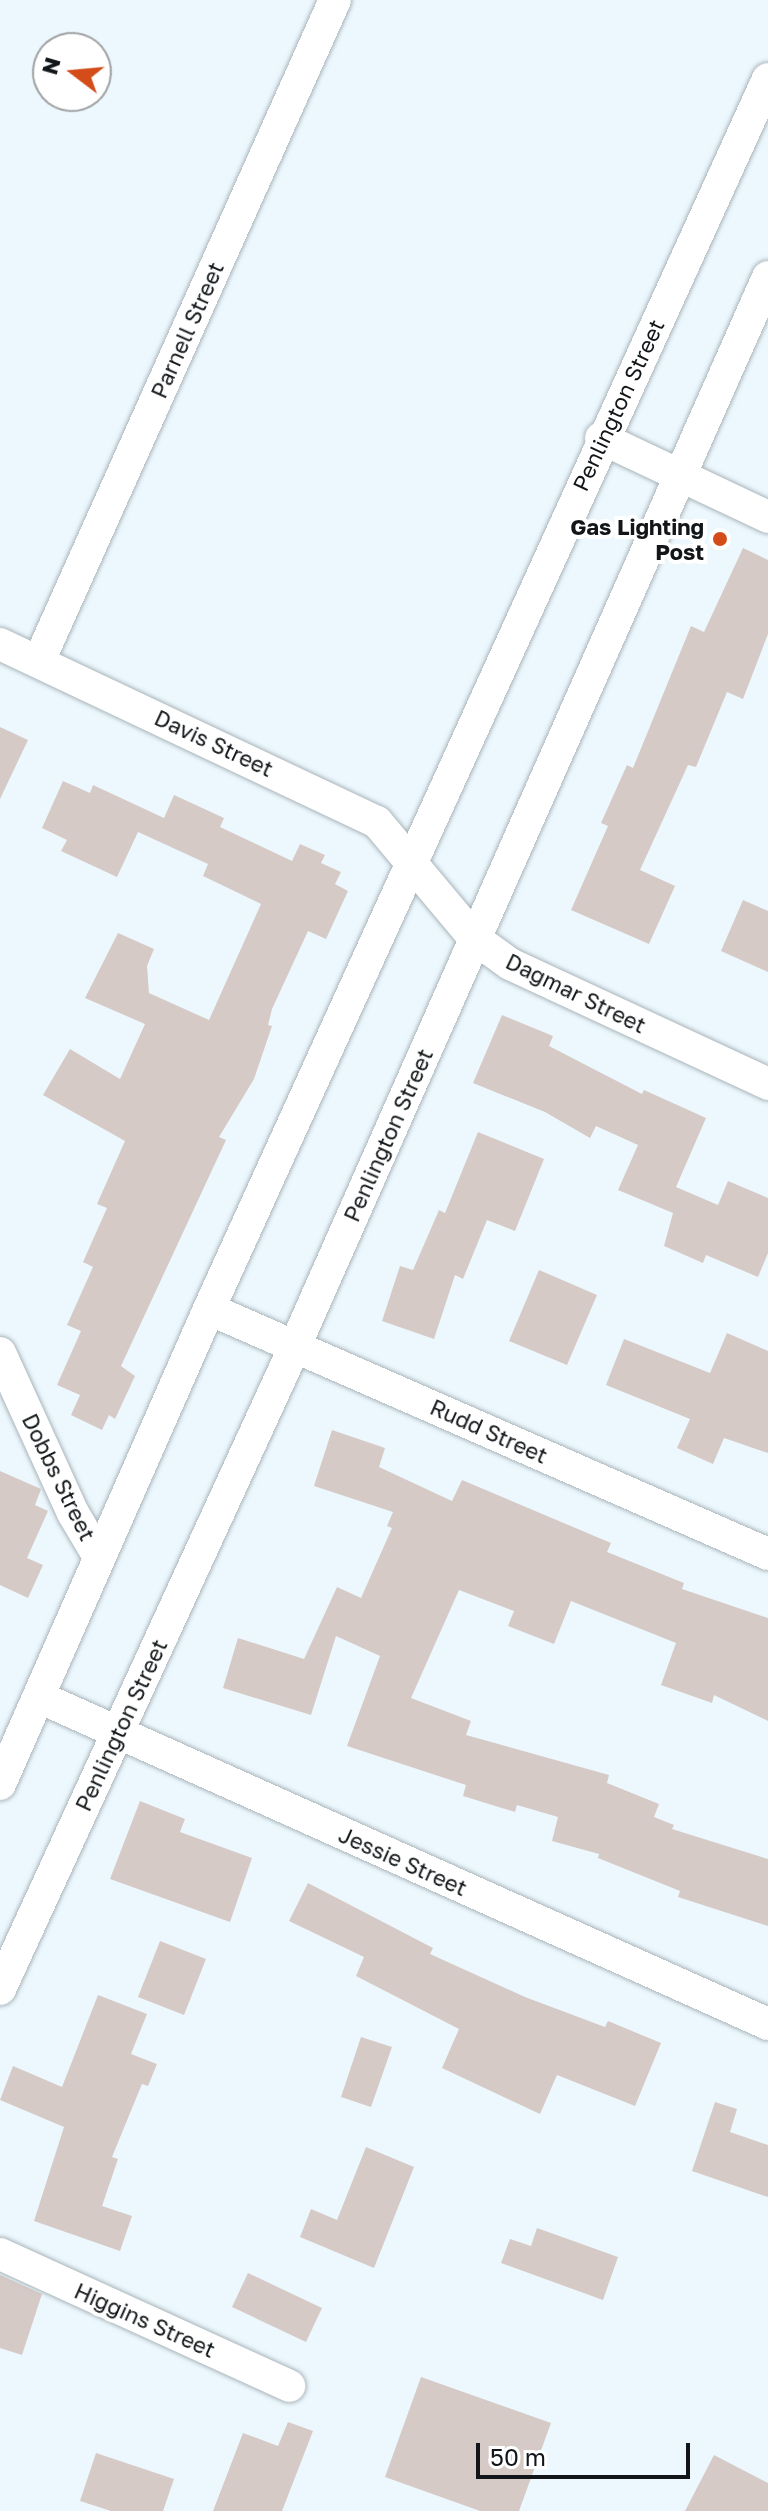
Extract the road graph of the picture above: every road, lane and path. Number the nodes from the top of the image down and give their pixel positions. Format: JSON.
{"nodes":[{"id":1,"x":335,"y":0,"type":"edge"},
{"id":2,"x":768,"y":79,"type":"edge"},
{"id":3,"x":768,"y":277,"type":"edge"},
{"id":4,"x":601,"y":438,"type":"junction"},
{"id":5,"x":678,"y":476,"type":"junction"},
{"id":6,"x":768,"y":517,"type":"edge"},
{"id":7,"x":0,"y":644,"type":"edge"},
{"id":8,"x":39,"y":661,"type":"junction"},
{"id":9,"x":410,"y":866,"type":"junction"},
{"id":10,"x":474,"y":938,"type":"junction"},
{"id":11,"x":768,"y":1084,"type":"edge"},
{"id":12,"x":209,"y":1309,"type":"junction"},
{"id":13,"x":295,"y":1346,"type":"junction"},
{"id":14,"x":0,"y":1353,"type":"edge"},
{"id":15,"x":768,"y":1554,"type":"edge"},
{"id":16,"x":99,"y":1557,"type":"junction"},
{"id":17,"x":39,"y":1697,"type":"junction"},
{"id":18,"x":118,"y":1733,"type":"junction"},
{"id":19,"x":0,"y":1784,"type":"edge"},
{"id":20,"x":0,"y":1989,"type":"edge"},
{"id":21,"x":768,"y":2024,"type":"edge"},
{"id":22,"x":0,"y":2254,"type":"edge"},
{"id":23,"x":289,"y":2386,"type":"dead end"}],
"edges":[{"from":1,"to":8,"type":"street","name":"Parnell Street"},
{"from":2,"to":4,"type":"street","name":"Penlington Street"},
{"from":3,"to":5,"type":"street","name":"Penlington Street"},
{"from":4,"to":5,"type":"street"},
{"from":4,"to":9,"type":"street","name":"Penlington Street"},
{"from":5,"to":6,"type":"street"},
{"from":5,"to":10,"type":"street","name":"Penlington Street"},
{"from":7,"to":8,"type":"street","name":"Davis Street"},
{"from":8,"to":9,"type":"street","name":"Davis Street"},
{"from":9,"to":10,"type":"street","name":"Dagmar Street"},
{"from":9,"to":12,"type":"street","name":"Penlington Street"},
{"from":10,"to":11,"type":"street","name":"Dagmar Street"},
{"from":10,"to":13,"type":"street","name":"Penlington Street"},
{"from":12,"to":13,"type":"street","name":"Rudd Street"},
{"from":12,"to":16,"type":"street","name":"Penlington Street"},
{"from":13,"to":15,"type":"street","name":"Rudd Street"},
{"from":13,"to":18,"type":"street","name":"Penlington Street"},
{"from":14,"to":16,"type":"street","name":"Dobbs Street"},
{"from":16,"to":17,"type":"street","name":"Penlington Street"},
{"from":17,"to":18,"type":"street","name":"Jessie Street"},
{"from":17,"to":19,"type":"street","name":"Penlington Street"},
{"from":18,"to":20,"type":"street","name":"Penlington Street"},
{"from":18,"to":21,"type":"street","name":"Jessie Street"},
{"from":22,"to":23,"type":"street","name":"Higgins Street"}]}
